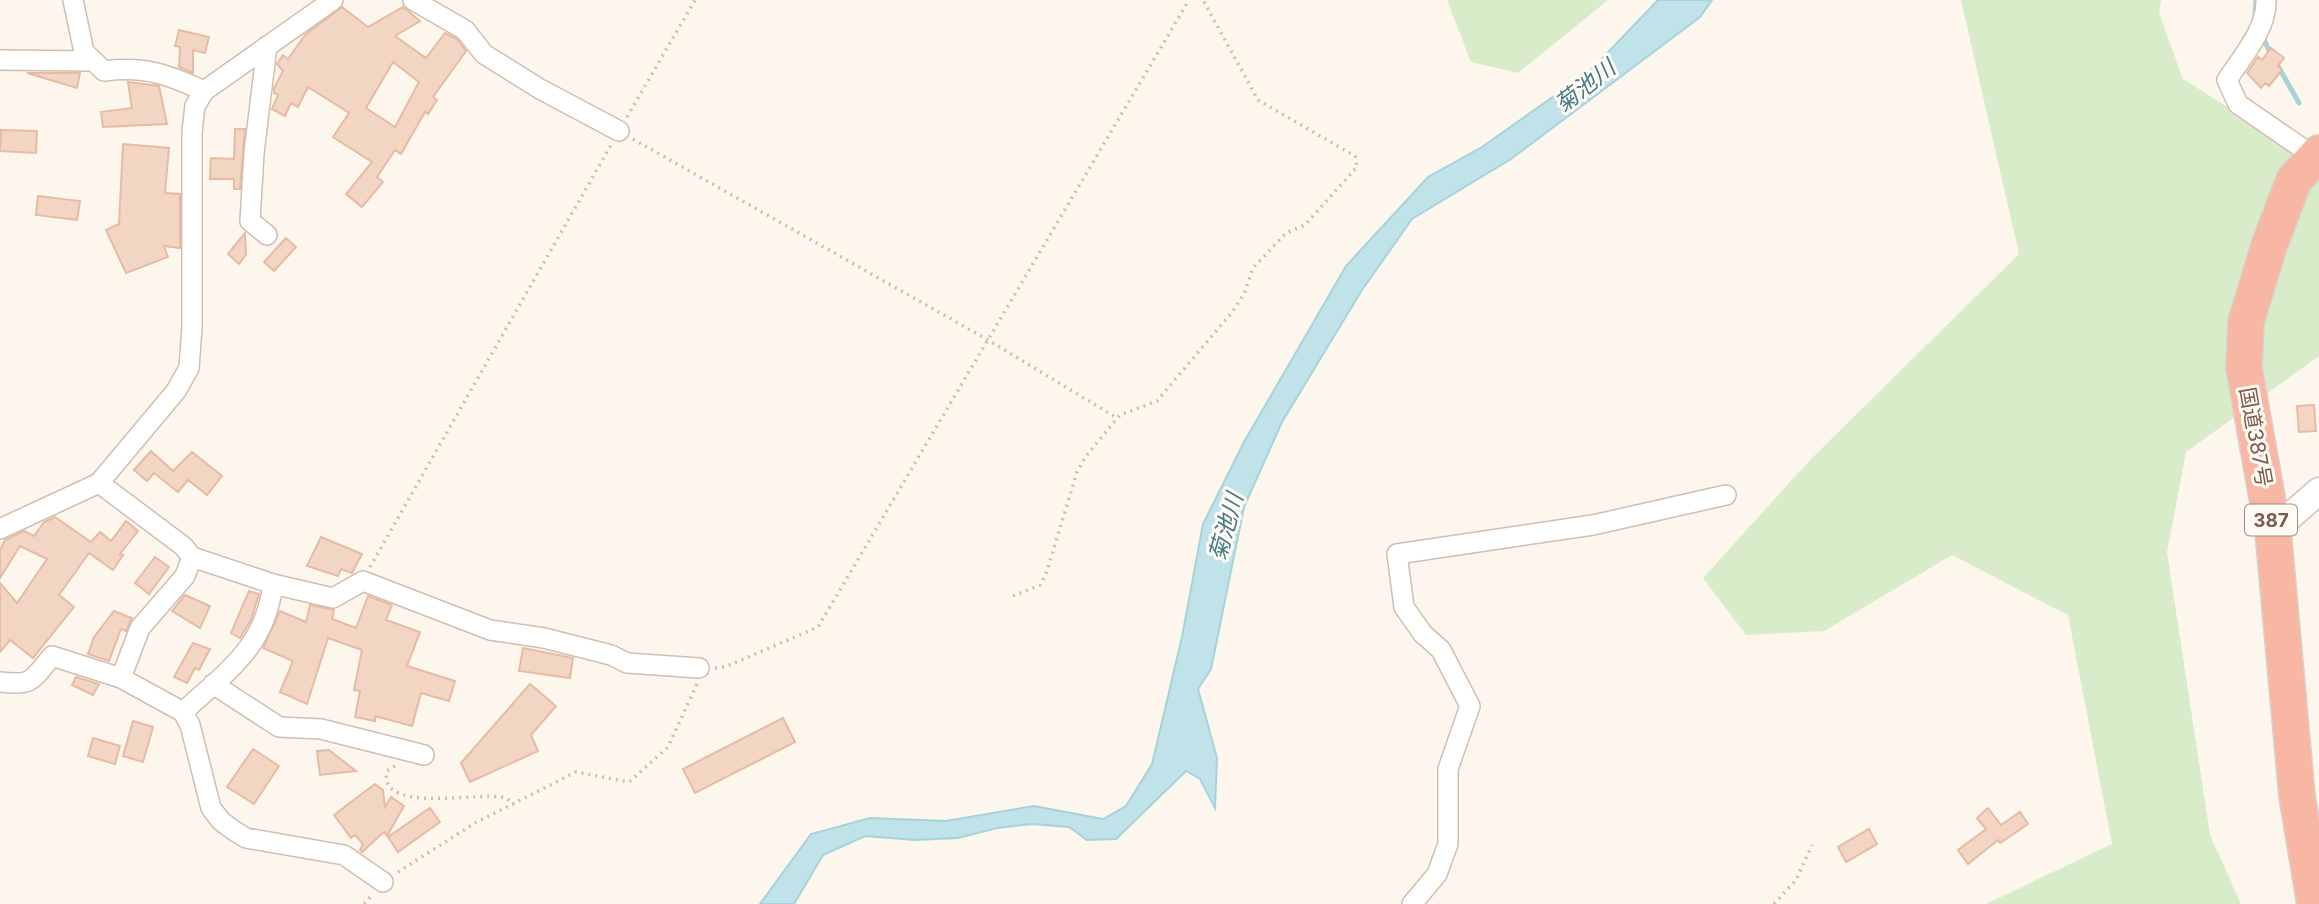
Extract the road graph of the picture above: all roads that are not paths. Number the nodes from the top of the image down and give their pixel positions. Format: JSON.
{"nodes":[{"id":1,"x":73,"y":0,"type":"edge"},
{"id":2,"x":333,"y":0,"type":"edge"},
{"id":3,"x":413,"y":0,"type":"edge"},
{"id":4,"x":2266,"y":0,"type":"edge"},
{"id":5,"x":267,"y":46,"type":"junction"},
{"id":6,"x":0,"y":60,"type":"edge"},
{"id":7,"x":90,"y":61,"type":"junction"},
{"id":8,"x":204,"y":91,"type":"junction"},
{"id":9,"x":619,"y":131,"type":"road end"},
{"id":10,"x":2317,"y":155,"type":"edge"},
{"id":11,"x":267,"y":235,"type":"dead end"},
{"id":12,"x":99,"y":483,"type":"junction"},
{"id":13,"x":2319,"y":491,"type":"edge"},
{"id":14,"x":1726,"y":495,"type":"dead end"},
{"id":15,"x":0,"y":529,"type":"edge"},
{"id":16,"x":2273,"y":531,"type":"junction"},
{"id":17,"x":192,"y":557,"type":"junction"},
{"id":18,"x":273,"y":584,"type":"junction"},
{"id":19,"x":699,"y":668,"type":"road end"},
{"id":20,"x":121,"y":678,"type":"junction"},
{"id":21,"x":0,"y":682,"type":"edge"},
{"id":22,"x":213,"y":684,"type":"junction"},
{"id":23,"x":183,"y":712,"type":"junction"},
{"id":24,"x":424,"y":755,"type":"road end"},
{"id":25,"x":383,"y":882,"type":"road end"},
{"id":26,"x":1412,"y":904,"type":"edge"},
{"id":27,"x":2315,"y":904,"type":"edge"}],
"edges":[{"from":1,"to":7,"type":"street"},
{"from":2,"to":5,"type":"street"},
{"from":3,"to":9,"type":"street"},
{"from":4,"to":10,"type":"street"},
{"from":5,"to":8,"type":"street"},
{"from":5,"to":11,"type":"street"},
{"from":6,"to":7,"type":"street"},
{"from":7,"to":8,"type":"street"},
{"from":8,"to":12,"type":"street"},
{"from":10,"to":16,"type":"highway","name":"国道387号","number":"387"},
{"from":12,"to":15,"type":"street"},
{"from":12,"to":17,"type":"street"},
{"from":13,"to":16,"type":"street"},
{"from":14,"to":26,"type":"street"},
{"from":16,"to":27,"type":"highway","name":"国道387号","number":"387"},
{"from":17,"to":18,"type":"street"},
{"from":17,"to":20,"type":"street"},
{"from":18,"to":19,"type":"street"},
{"from":18,"to":22,"type":"street"},
{"from":20,"to":21,"type":"street"},
{"from":20,"to":23,"type":"street"},
{"from":22,"to":23,"type":"street"},
{"from":22,"to":24,"type":"street"},
{"from":23,"to":25,"type":"street"}]}
